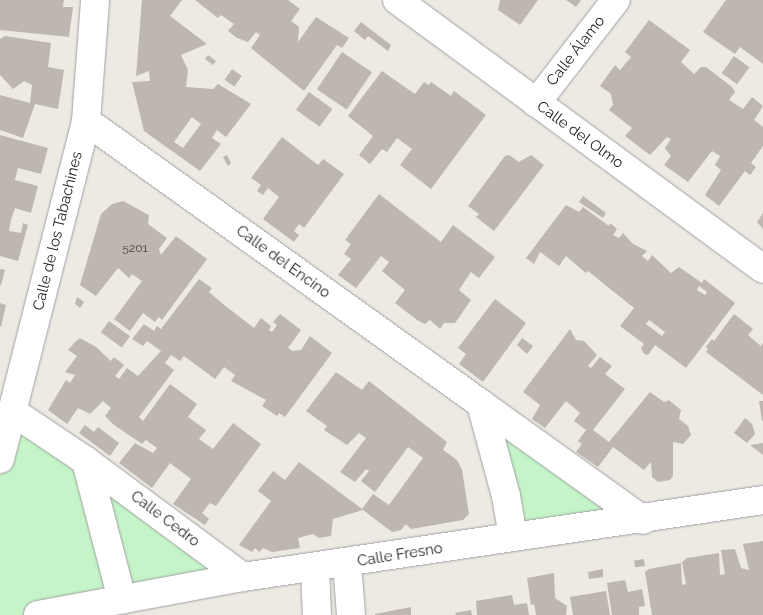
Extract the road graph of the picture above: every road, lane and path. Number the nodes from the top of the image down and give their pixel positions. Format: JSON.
{"nodes":[{"id":1,"x":94,"y":0,"type":"edge"},
{"id":2,"x":397,"y":0,"type":"edge"},
{"id":3,"x":616,"y":0,"type":"edge"},
{"id":4,"x":536,"y":103,"type":"junction"},
{"id":5,"x":86,"y":121,"type":"junction"},
{"id":6,"x":763,"y":269,"type":"edge"},
{"id":7,"x":481,"y":404,"type":"junction"},
{"id":8,"x":13,"y":412,"type":"junction"},
{"id":9,"x":0,"y":459,"type":"edge"},
{"id":10,"x":86,"y":461,"type":"junction"},
{"id":11,"x":763,"y":500,"type":"edge"},
{"id":12,"x":642,"y":520,"type":"junction"},
{"id":13,"x":512,"y":536,"type":"junction"},
{"id":14,"x":347,"y":563,"type":"junction"},
{"id":15,"x":314,"y":568,"type":"junction"},
{"id":16,"x":243,"y":577,"type":"junction"},
{"id":17,"x":122,"y":599,"type":"junction"},
{"id":18,"x":38,"y":615,"type":"edge"},
{"id":19,"x":317,"y":615,"type":"edge"},
{"id":20,"x":351,"y":615,"type":"edge"}],
"edges":[{"from":1,"to":5,"type":"street","name":"Calle de los Tabachines"},
{"from":2,"to":4,"type":"street","name":"Calle del Olmo"},
{"from":3,"to":4,"type":"street","name":"Calle Álamo"},
{"from":4,"to":6,"type":"street","name":"Calle del Olmo"},
{"from":5,"to":7,"type":"street","name":"Calle del Encino"},
{"from":5,"to":8,"type":"street","name":"Calle de los Tabachines"},
{"from":7,"to":12,"type":"street","name":"Calle del Encino"},
{"from":7,"to":13,"type":"street"},
{"from":8,"to":9,"type":"street","name":"Calle de los Tabachines"},
{"from":8,"to":10,"type":"street","name":"Calle Cedro"},
{"from":10,"to":16,"type":"street","name":"Calle Cedro"},
{"from":10,"to":17,"type":"street"},
{"from":11,"to":12,"type":"street","name":"Calle Fresno"},
{"from":12,"to":13,"type":"street","name":"Calle Fresno"},
{"from":13,"to":14,"type":"street","name":"Calle Fresno"},
{"from":14,"to":15,"type":"street","name":"Calle Fresno"},
{"from":14,"to":20,"type":"street"},
{"from":15,"to":16,"type":"street","name":"Calle Fresno"},
{"from":15,"to":19,"type":"street"},
{"from":16,"to":17,"type":"street","name":"Calle Fresno"},
{"from":17,"to":18,"type":"street","name":"Calle Fresno"}]}
